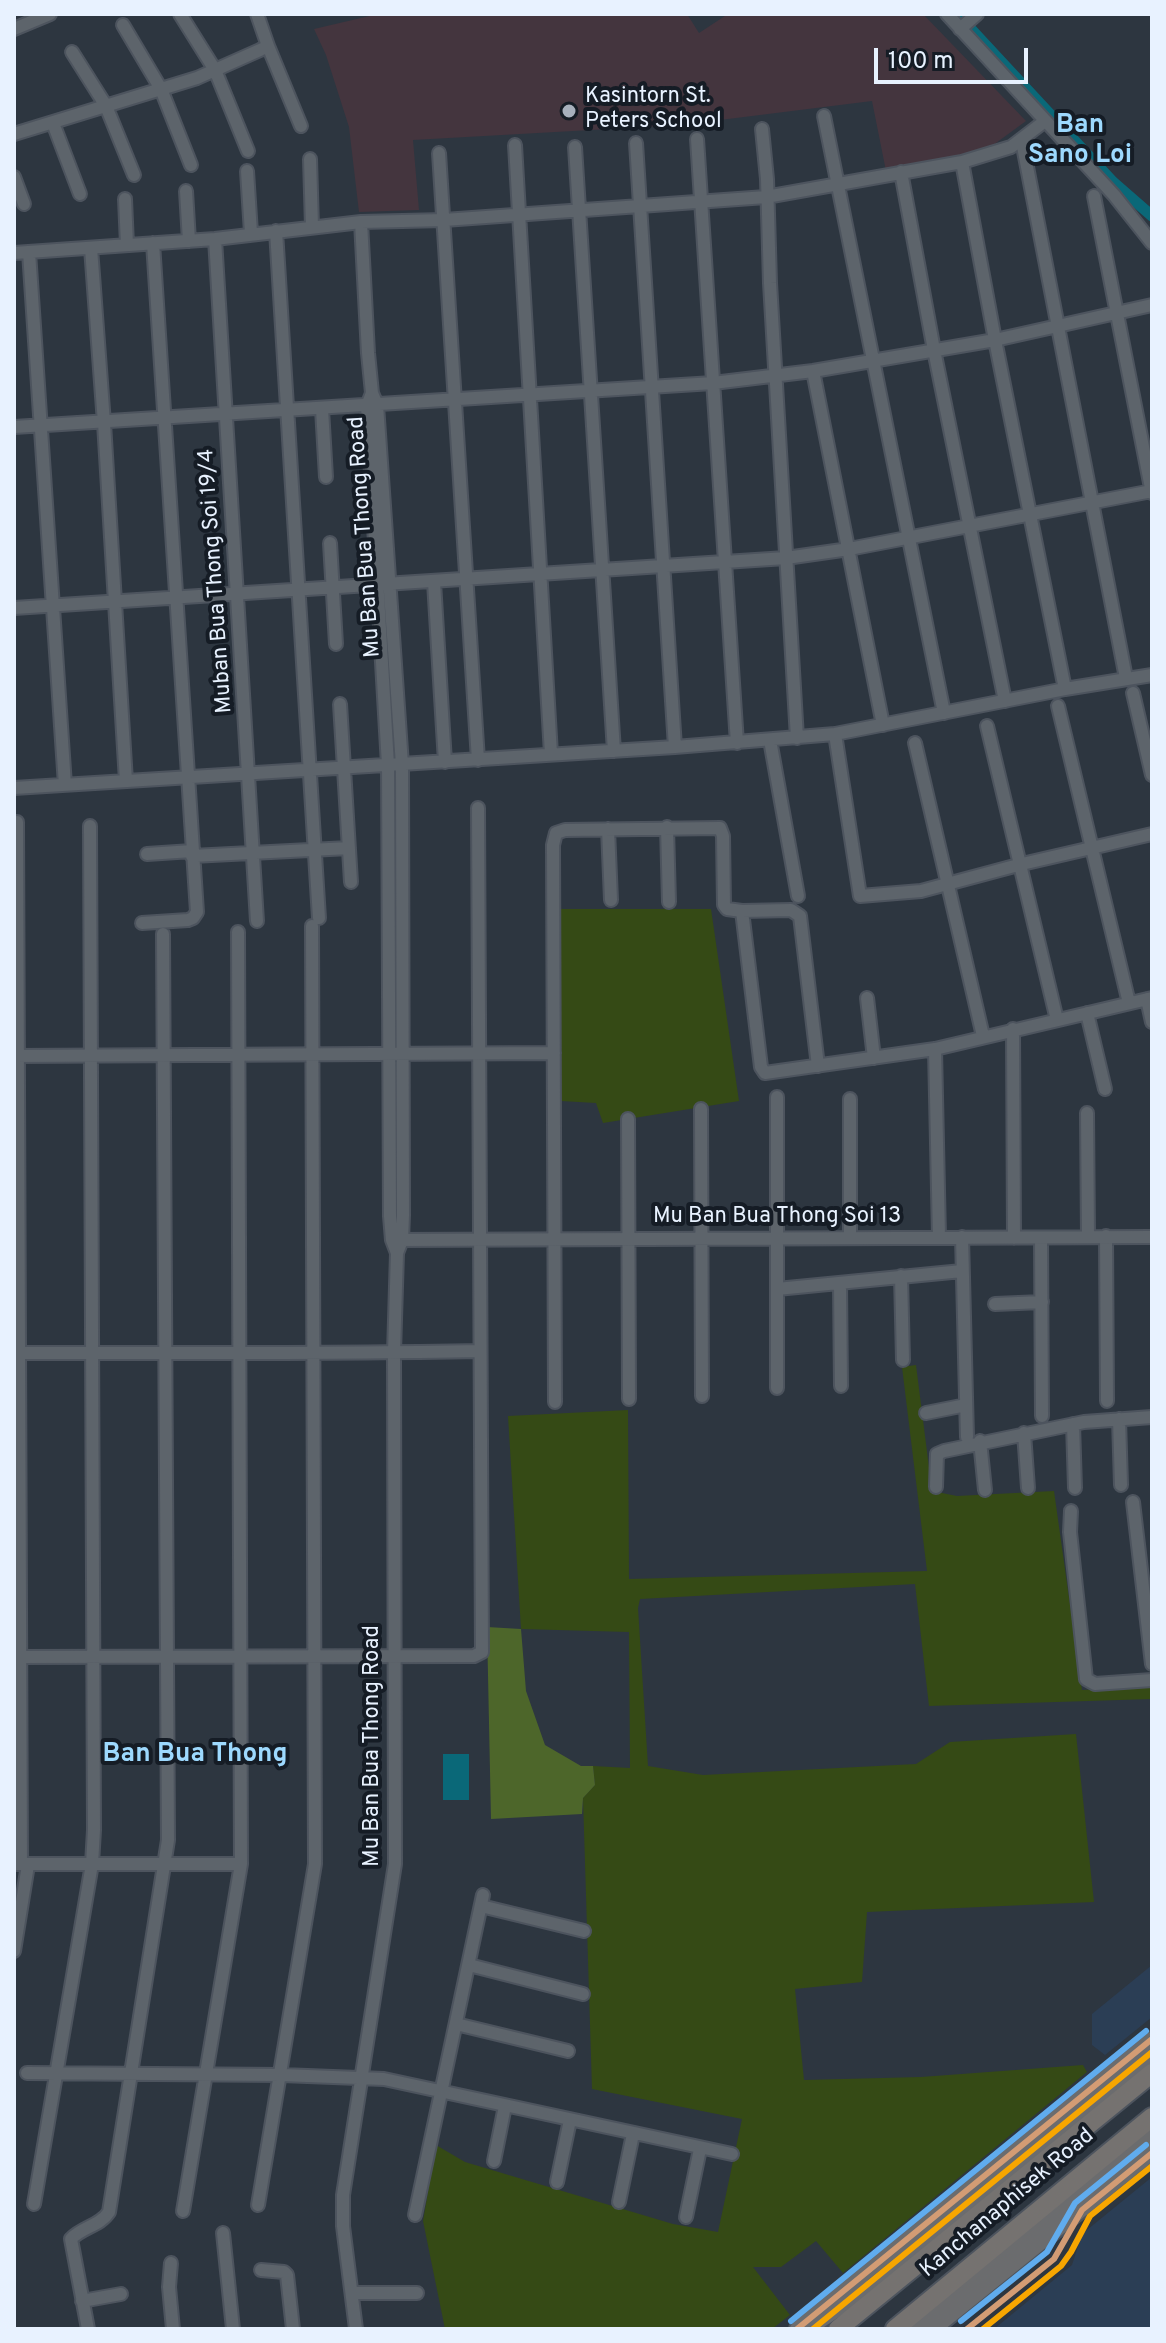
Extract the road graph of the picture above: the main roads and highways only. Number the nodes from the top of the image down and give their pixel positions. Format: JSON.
{"nodes":[{"id":1,"x":1152,"y":2039,"type":"edge"},
{"id":2,"x":1152,"y":2054,"type":"edge"},
{"id":3,"x":1152,"y":2073,"type":"edge"},
{"id":4,"x":1152,"y":2117,"type":"edge"},
{"id":5,"x":1152,"y":2136,"type":"edge"},
{"id":6,"x":1152,"y":2153,"type":"edge"},
{"id":7,"x":797,"y":2329,"type":"edge"},
{"id":8,"x":809,"y":2329,"type":"edge"},
{"id":9,"x":838,"y":2329,"type":"edge"},
{"id":10,"x":895,"y":2329,"type":"edge"},
{"id":11,"x":914,"y":2329,"type":"edge"},
{"id":12,"x":934,"y":2329,"type":"edge"}],
"edges":[{"from":1,"to":7,"type":"main road"},
{"from":2,"to":8,"type":"main road"},
{"from":3,"to":9,"type":"highway","name":"Kanchanaphisek Road"},
{"from":4,"to":10,"type":"highway","name":"Kanchanaphisek Road"},
{"from":5,"to":11,"type":"main road"},
{"from":6,"to":12,"type":"main road"}]}
